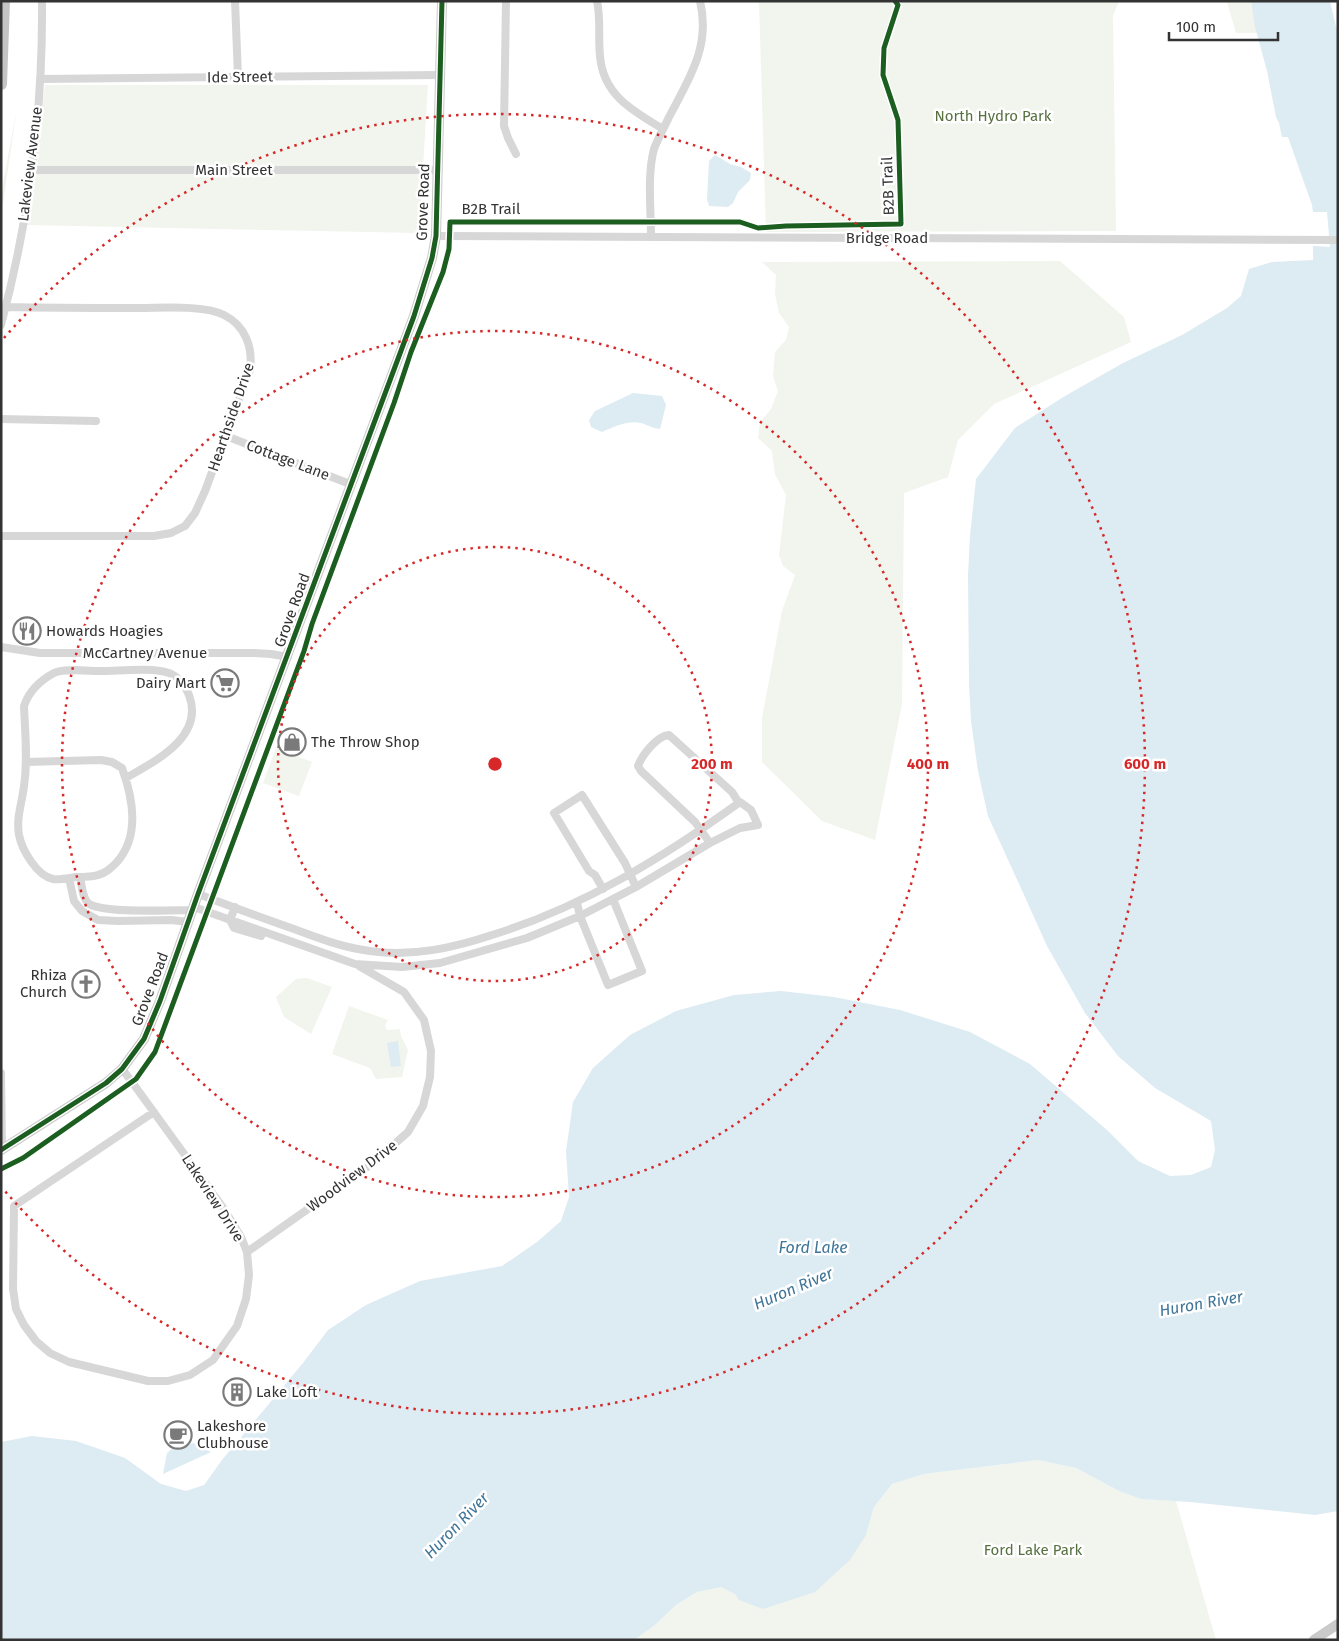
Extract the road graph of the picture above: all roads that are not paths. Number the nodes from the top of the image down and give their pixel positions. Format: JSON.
{"nodes":[{"id":1,"x":4,"y":1,"type":"edge"},
{"id":2,"x":42,"y":1,"type":"edge"},
{"id":3,"x":235,"y":1,"type":"edge"},
{"id":4,"x":442,"y":1,"type":"edge"},
{"id":5,"x":506,"y":1,"type":"edge"},
{"id":6,"x":597,"y":1,"type":"edge"},
{"id":7,"x":700,"y":1,"type":"edge"},
{"id":8,"x":440,"y":75,"type":"junction"},
{"id":9,"x":238,"y":78,"type":"junction"},
{"id":10,"x":40,"y":79,"type":"junction"},
{"id":11,"x":1,"y":84,"type":"edge"},
{"id":12,"x":663,"y":129,"type":"junction"},
{"id":13,"x":516,"y":154,"type":"dead end"},
{"id":14,"x":32,"y":170,"type":"junction"},
{"id":15,"x":437,"y":170,"type":"junction"},
{"id":16,"x":436,"y":236,"type":"junction"},
{"id":17,"x":651,"y":237,"type":"junction"},
{"id":18,"x":1338,"y":240,"type":"edge"},
{"id":19,"x":6,"y":307,"type":"junction"},
{"id":20,"x":1,"y":325,"type":"edge"},
{"id":21,"x":1,"y":419,"type":"edge"},
{"id":22,"x":96,"y":421,"type":"dead end"},
{"id":23,"x":226,"y":436,"type":"junction"},
{"id":24,"x":350,"y":484,"type":"junction"},
{"id":25,"x":1,"y":536,"type":"edge"},
{"id":26,"x":1,"y":647,"type":"edge"},
{"id":27,"x":288,"y":657,"type":"junction"},
{"id":28,"x":26,"y":762,"type":"junction"},
{"id":29,"x":126,"y":778,"type":"junction"},
{"id":30,"x":739,"y":803,"type":"junction"},
{"id":31,"x":701,"y":830,"type":"junction"},
{"id":32,"x":710,"y":842,"type":"junction"},
{"id":33,"x":631,"y":874,"type":"junction"},
{"id":34,"x":80,"y":877,"type":"junction"},
{"id":35,"x":69,"y":878,"type":"junction"},
{"id":36,"x":636,"y":887,"type":"junction"},
{"id":37,"x":603,"y":889,"type":"junction"},
{"id":38,"x":198,"y":894,"type":"junction"},
{"id":39,"x":613,"y":899,"type":"junction"},
{"id":40,"x":577,"y":903,"type":"junction"},
{"id":41,"x":235,"y":907,"type":"junction"},
{"id":42,"x":194,"y":909,"type":"junction"},
{"id":43,"x":580,"y":916,"type":"junction"},
{"id":44,"x":230,"y":920,"type":"junction"},
{"id":45,"x":188,"y":922,"type":"junction"},
{"id":46,"x":280,"y":924,"type":"junction"},
{"id":47,"x":275,"y":936,"type":"junction"},
{"id":48,"x":290,"y":941,"type":"junction"},
{"id":49,"x":474,"y":941,"type":"junction"},
{"id":50,"x":333,"y":944,"type":"junction"},
{"id":51,"x":398,"y":953,"type":"junction"},
{"id":52,"x":477,"y":954,"type":"junction"},
{"id":53,"x":330,"y":955,"type":"junction"},
{"id":54,"x":355,"y":964,"type":"junction"},
{"id":55,"x":402,"y":967,"type":"junction"},
{"id":56,"x":122,"y":1069,"type":"junction"},
{"id":57,"x":1,"y":1073,"type":"edge"},
{"id":58,"x":1,"y":1101,"type":"edge"},
{"id":59,"x":154,"y":1112,"type":"junction"},
{"id":60,"x":2,"y":1150,"type":"edge"},
{"id":61,"x":247,"y":1252,"type":"junction"},
{"id":62,"x":1338,"y":1624,"type":"edge"},
{"id":63,"x":1314,"y":1640,"type":"edge"}],
"edges":[{"from":1,"to":11,"type":"highway"},
{"from":2,"to":10,"type":"street","name":"Lakeview Avenue"},
{"from":3,"to":9,"type":"street"},
{"from":4,"to":8,"type":"main road","name":"Grove Road"},
{"from":5,"to":13,"type":"street"},
{"from":6,"to":12,"type":"street"},
{"from":7,"to":12,"type":"street"},
{"from":8,"to":9,"type":"street","name":"Ide Street"},
{"from":8,"to":15,"type":"main road","name":"Grove Road"},
{"from":9,"to":10,"type":"street","name":"Ide Street"},
{"from":10,"to":14,"type":"street","name":"Lakeview Avenue"},
{"from":12,"to":17,"type":"street"},
{"from":14,"to":15,"type":"street","name":"Main Street"},
{"from":14,"to":19,"type":"street","name":"Lakeview Avenue"},
{"from":15,"to":16,"type":"main road","name":"Grove Road"},
{"from":16,"to":17,"type":"street","name":"Bridge Road"},
{"from":16,"to":24,"type":"main road","name":"Grove Road"},
{"from":17,"to":18,"type":"street","name":"Bridge Road"},
{"from":19,"to":20,"type":"street","name":"Lakeview Avenue"},
{"from":19,"to":23,"type":"street","name":"Hearthside Drive"},
{"from":21,"to":22,"type":"street"},
{"from":23,"to":24,"type":"street","name":"Cottage Lane"},
{"from":23,"to":25,"type":"street","name":"Hearthside Drive"},
{"from":24,"to":27,"type":"main road","name":"Grove Road"},
{"from":26,"to":27,"type":"street","name":"McCartney Avenue"},
{"from":27,"to":38,"type":"main road","name":"Grove Road"},
{"from":28,"to":29,"type":"street"},
{"from":28,"to":29,"type":"street"},
{"from":28,"to":35,"type":"street"},
{"from":29,"to":34,"type":"street"},
{"from":30,"to":31,"type":"street"},
{"from":30,"to":31,"type":"street"},
{"from":30,"to":32,"type":"street"},
{"from":31,"to":32,"type":"street"},
{"from":31,"to":33,"type":"street"},
{"from":32,"to":36,"type":"street"},
{"from":33,"to":36,"type":"street"},
{"from":33,"to":37,"type":"street"},
{"from":33,"to":37,"type":"street"},
{"from":34,"to":35,"type":"street"},
{"from":34,"to":42,"type":"street"},
{"from":35,"to":45,"type":"street"},
{"from":36,"to":39,"type":"street"},
{"from":37,"to":40,"type":"street"},
{"from":38,"to":41,"type":"street"},
{"from":38,"to":42,"type":"main road","name":"Grove Road"},
{"from":39,"to":43,"type":"street"},
{"from":39,"to":43,"type":"street"},
{"from":40,"to":43,"type":"street"},
{"from":40,"to":49,"type":"street"},
{"from":41,"to":44,"type":"street"},
{"from":41,"to":46,"type":"street"},
{"from":42,"to":44,"type":"street"},
{"from":42,"to":45,"type":"main road","name":"Grove Road"},
{"from":43,"to":52,"type":"street"},
{"from":44,"to":47,"type":"street"},
{"from":44,"to":48,"type":"street"},
{"from":45,"to":56,"type":"main road","name":"Grove Road"},
{"from":46,"to":47,"type":"street"},
{"from":46,"to":50,"type":"street"},
{"from":47,"to":48,"type":"street"},
{"from":48,"to":53,"type":"street"},
{"from":49,"to":51,"type":"street"},
{"from":49,"to":52,"type":"street"},
{"from":50,"to":51,"type":"street"},
{"from":50,"to":53,"type":"street"},
{"from":51,"to":55,"type":"street"},
{"from":52,"to":55,"type":"street"},
{"from":53,"to":54,"type":"street"},
{"from":54,"to":55,"type":"street"},
{"from":54,"to":61,"type":"street","name":"Woodview Drive"},
{"from":56,"to":59,"type":"street"},
{"from":56,"to":60,"type":"main road","name":"Grove Road"},
{"from":57,"to":58,"type":"street"},
{"from":58,"to":60,"type":"street"},
{"from":59,"to":61,"type":"street","name":"Lakeview Drive"},
{"from":59,"to":61,"type":"street","name":"Lakeview Drive"},
{"from":62,"to":63,"type":"main road"}]}
